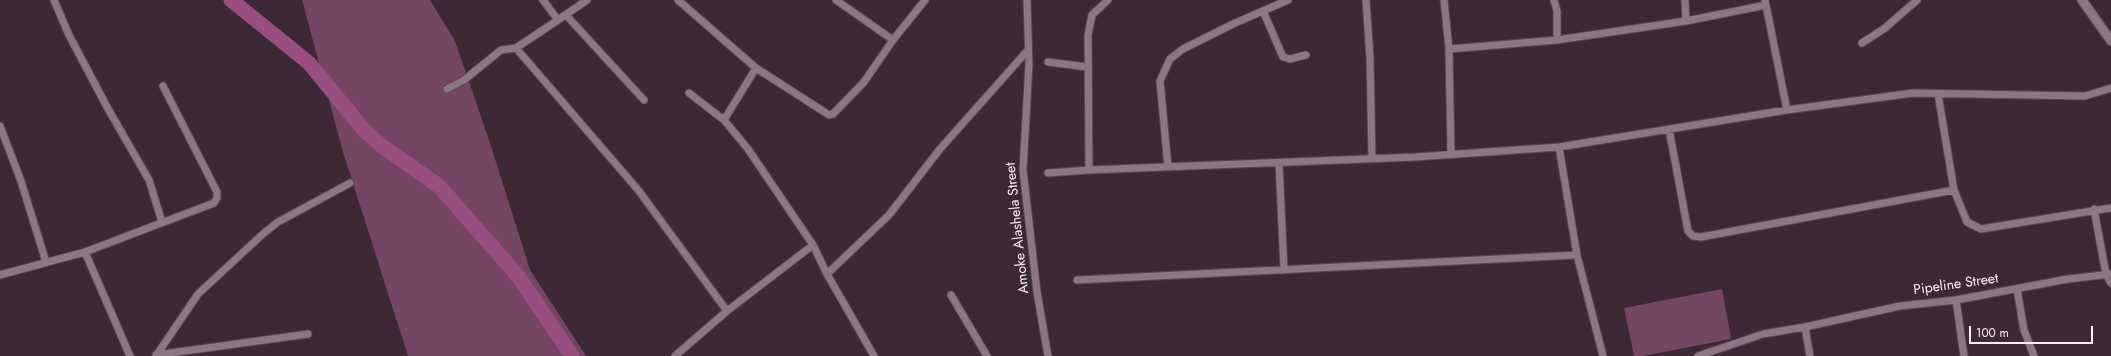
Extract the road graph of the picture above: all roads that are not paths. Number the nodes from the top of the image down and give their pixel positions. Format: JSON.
{"nodes":[{"id":1,"x":54,"y":0,"type":"edge"},
{"id":2,"x":543,"y":0,"type":"edge"},
{"id":3,"x":587,"y":0,"type":"edge"},
{"id":4,"x":678,"y":0,"type":"edge"},
{"id":5,"x":836,"y":0,"type":"edge"},
{"id":6,"x":925,"y":0,"type":"edge"},
{"id":7,"x":1027,"y":0,"type":"edge"},
{"id":8,"x":1108,"y":0,"type":"edge"},
{"id":9,"x":1288,"y":0,"type":"edge"},
{"id":10,"x":1366,"y":0,"type":"edge"},
{"id":11,"x":1444,"y":0,"type":"edge"},
{"id":12,"x":1554,"y":0,"type":"edge"},
{"id":13,"x":1685,"y":0,"type":"edge"},
{"id":14,"x":1917,"y":0,"type":"edge"},
{"id":15,"x":2082,"y":0,"type":"edge"},
{"id":16,"x":1766,"y":3,"type":"edge"},
{"id":17,"x":1263,"y":11,"type":"junction"},
{"id":18,"x":566,"y":15,"type":"junction"},
{"id":19,"x":558,"y":20,"type":"junction"},
{"id":20,"x":1686,"y":21,"type":"junction"},
{"id":21,"x":893,"y":40,"type":"junction"},
{"id":22,"x":1557,"y":40,"type":"junction"},
{"id":23,"x":2111,"y":41,"type":"edge"},
{"id":24,"x":1862,"y":43,"type":"dead end"},
{"id":25,"x":516,"y":48,"type":"junction"},
{"id":26,"x":1028,"y":50,"type":"junction"},
{"id":27,"x":1449,"y":50,"type":"junction"},
{"id":28,"x":1306,"y":55,"type":"dead end"},
{"id":29,"x":1048,"y":62,"type":"dead end"},
{"id":30,"x":1087,"y":67,"type":"junction"},
{"id":31,"x":756,"y":68,"type":"junction"},
{"id":32,"x":163,"y":86,"type":"dead end"},
{"id":33,"x":2111,"y":88,"type":"edge"},
{"id":34,"x":447,"y":89,"type":"dead end"},
{"id":35,"x":689,"y":93,"type":"dead end"},
{"id":36,"x":1938,"y":94,"type":"junction"},
{"id":37,"x":644,"y":100,"type":"dead end"},
{"id":38,"x":1787,"y":110,"type":"junction"},
{"id":39,"x":724,"y":120,"type":"junction"},
{"id":40,"x":0,"y":126,"type":"edge"},
{"id":41,"x":1669,"y":129,"type":"junction"},
{"id":42,"x":1559,"y":147,"type":"junction"},
{"id":43,"x":1451,"y":154,"type":"junction"},
{"id":44,"x":1372,"y":158,"type":"junction"},
{"id":45,"x":1279,"y":163,"type":"junction"},
{"id":46,"x":1168,"y":167,"type":"junction"},
{"id":47,"x":1089,"y":170,"type":"junction"},
{"id":48,"x":1048,"y":174,"type":"dead end"},
{"id":49,"x":350,"y":183,"type":"dead end"},
{"id":50,"x":1954,"y":190,"type":"junction"},
{"id":51,"x":2111,"y":208,"type":"edge"},
{"id":52,"x":2094,"y":209,"type":"junction"},
{"id":53,"x":162,"y":222,"type":"junction"},
{"id":54,"x":813,"y":245,"type":"junction"},
{"id":55,"x":85,"y":252,"type":"junction"},
{"id":56,"x":1577,"y":255,"type":"junction"},
{"id":57,"x":46,"y":262,"type":"junction"},
{"id":58,"x":1284,"y":270,"type":"junction"},
{"id":59,"x":827,"y":274,"type":"junction"},
{"id":60,"x":2109,"y":274,"type":"edge"},
{"id":61,"x":0,"y":275,"type":"edge"},
{"id":62,"x":1077,"y":280,"type":"dead end"},
{"id":63,"x":2111,"y":283,"type":"edge"},
{"id":64,"x":2017,"y":289,"type":"junction"},
{"id":65,"x":951,"y":295,"type":"dead end"},
{"id":66,"x":1956,"y":300,"type":"junction"},
{"id":67,"x":727,"y":311,"type":"junction"},
{"id":68,"x":1805,"y":327,"type":"junction"},
{"id":69,"x":308,"y":334,"type":"dead end"},
{"id":70,"x":130,"y":356,"type":"edge"},
{"id":71,"x":156,"y":356,"type":"edge"},
{"id":72,"x":675,"y":356,"type":"edge"},
{"id":73,"x":874,"y":356,"type":"edge"},
{"id":74,"x":987,"y":356,"type":"edge"},
{"id":75,"x":1048,"y":356,"type":"edge"},
{"id":76,"x":1603,"y":356,"type":"edge"},
{"id":77,"x":1698,"y":356,"type":"edge"},
{"id":78,"x":1810,"y":356,"type":"edge"},
{"id":79,"x":1964,"y":356,"type":"edge"},
{"id":80,"x":2034,"y":356,"type":"edge"}],
"edges":[{"from":1,"to":53,"type":"street"},
{"from":2,"to":19,"type":"street"},
{"from":3,"to":18,"type":"street"},
{"from":4,"to":31,"type":"street"},
{"from":5,"to":21,"type":"street"},
{"from":6,"to":21,"type":"street"},
{"from":7,"to":26,"type":"street","name":"Amoke Alashela Street"},
{"from":8,"to":30,"type":"street"},
{"from":9,"to":17,"type":"street"},
{"from":10,"to":44,"type":"street"},
{"from":11,"to":27,"type":"street"},
{"from":12,"to":22,"type":"street"},
{"from":13,"to":20,"type":"street"},
{"from":14,"to":24,"type":"street"},
{"from":15,"to":23,"type":"street"},
{"from":16,"to":20,"type":"street"},
{"from":16,"to":38,"type":"street"},
{"from":17,"to":28,"type":"street"},
{"from":17,"to":46,"type":"street"},
{"from":18,"to":19,"type":"street"},
{"from":18,"to":37,"type":"street"},
{"from":19,"to":25,"type":"street"},
{"from":20,"to":22,"type":"street"},
{"from":21,"to":31,"type":"street"},
{"from":22,"to":27,"type":"street"},
{"from":25,"to":34,"type":"street"},
{"from":25,"to":67,"type":"street"},
{"from":26,"to":59,"type":"street"},
{"from":26,"to":75,"type":"street","name":"Amoke Alashela Street"},
{"from":27,"to":43,"type":"street"},
{"from":29,"to":30,"type":"street"},
{"from":30,"to":47,"type":"street"},
{"from":31,"to":39,"type":"street"},
{"from":32,"to":53,"type":"street"},
{"from":33,"to":36,"type":"street"},
{"from":35,"to":39,"type":"street"},
{"from":36,"to":38,"type":"street"},
{"from":36,"to":50,"type":"street"},
{"from":38,"to":41,"type":"street"},
{"from":39,"to":54,"type":"street"},
{"from":40,"to":57,"type":"street"},
{"from":41,"to":42,"type":"street"},
{"from":41,"to":50,"type":"street"},
{"from":42,"to":43,"type":"street"},
{"from":42,"to":56,"type":"street"},
{"from":43,"to":44,"type":"street"},
{"from":44,"to":45,"type":"street"},
{"from":45,"to":46,"type":"street"},
{"from":45,"to":58,"type":"street"},
{"from":46,"to":47,"type":"street"},
{"from":47,"to":48,"type":"street"},
{"from":49,"to":71,"type":"street"},
{"from":50,"to":52,"type":"street"},
{"from":51,"to":52,"type":"street"},
{"from":52,"to":60,"type":"street"},
{"from":53,"to":55,"type":"street"},
{"from":54,"to":59,"type":"street"},
{"from":54,"to":67,"type":"street"},
{"from":55,"to":57,"type":"street"},
{"from":55,"to":70,"type":"street"},
{"from":56,"to":58,"type":"street"},
{"from":56,"to":76,"type":"street"},
{"from":57,"to":61,"type":"street"},
{"from":58,"to":62,"type":"street"},
{"from":59,"to":73,"type":"street"},
{"from":60,"to":63,"type":"street"},
{"from":60,"to":64,"type":"street","name":"Pipeline Street"},
{"from":64,"to":66,"type":"street","name":"Pipeline Street"},
{"from":64,"to":80,"type":"street"},
{"from":65,"to":74,"type":"street"},
{"from":66,"to":68,"type":"street","name":"Pipeline Street"},
{"from":66,"to":79,"type":"street"},
{"from":67,"to":72,"type":"street"},
{"from":68,"to":77,"type":"street","name":"Pipeline Street"},
{"from":68,"to":78,"type":"street"},
{"from":69,"to":71,"type":"street"}]}
